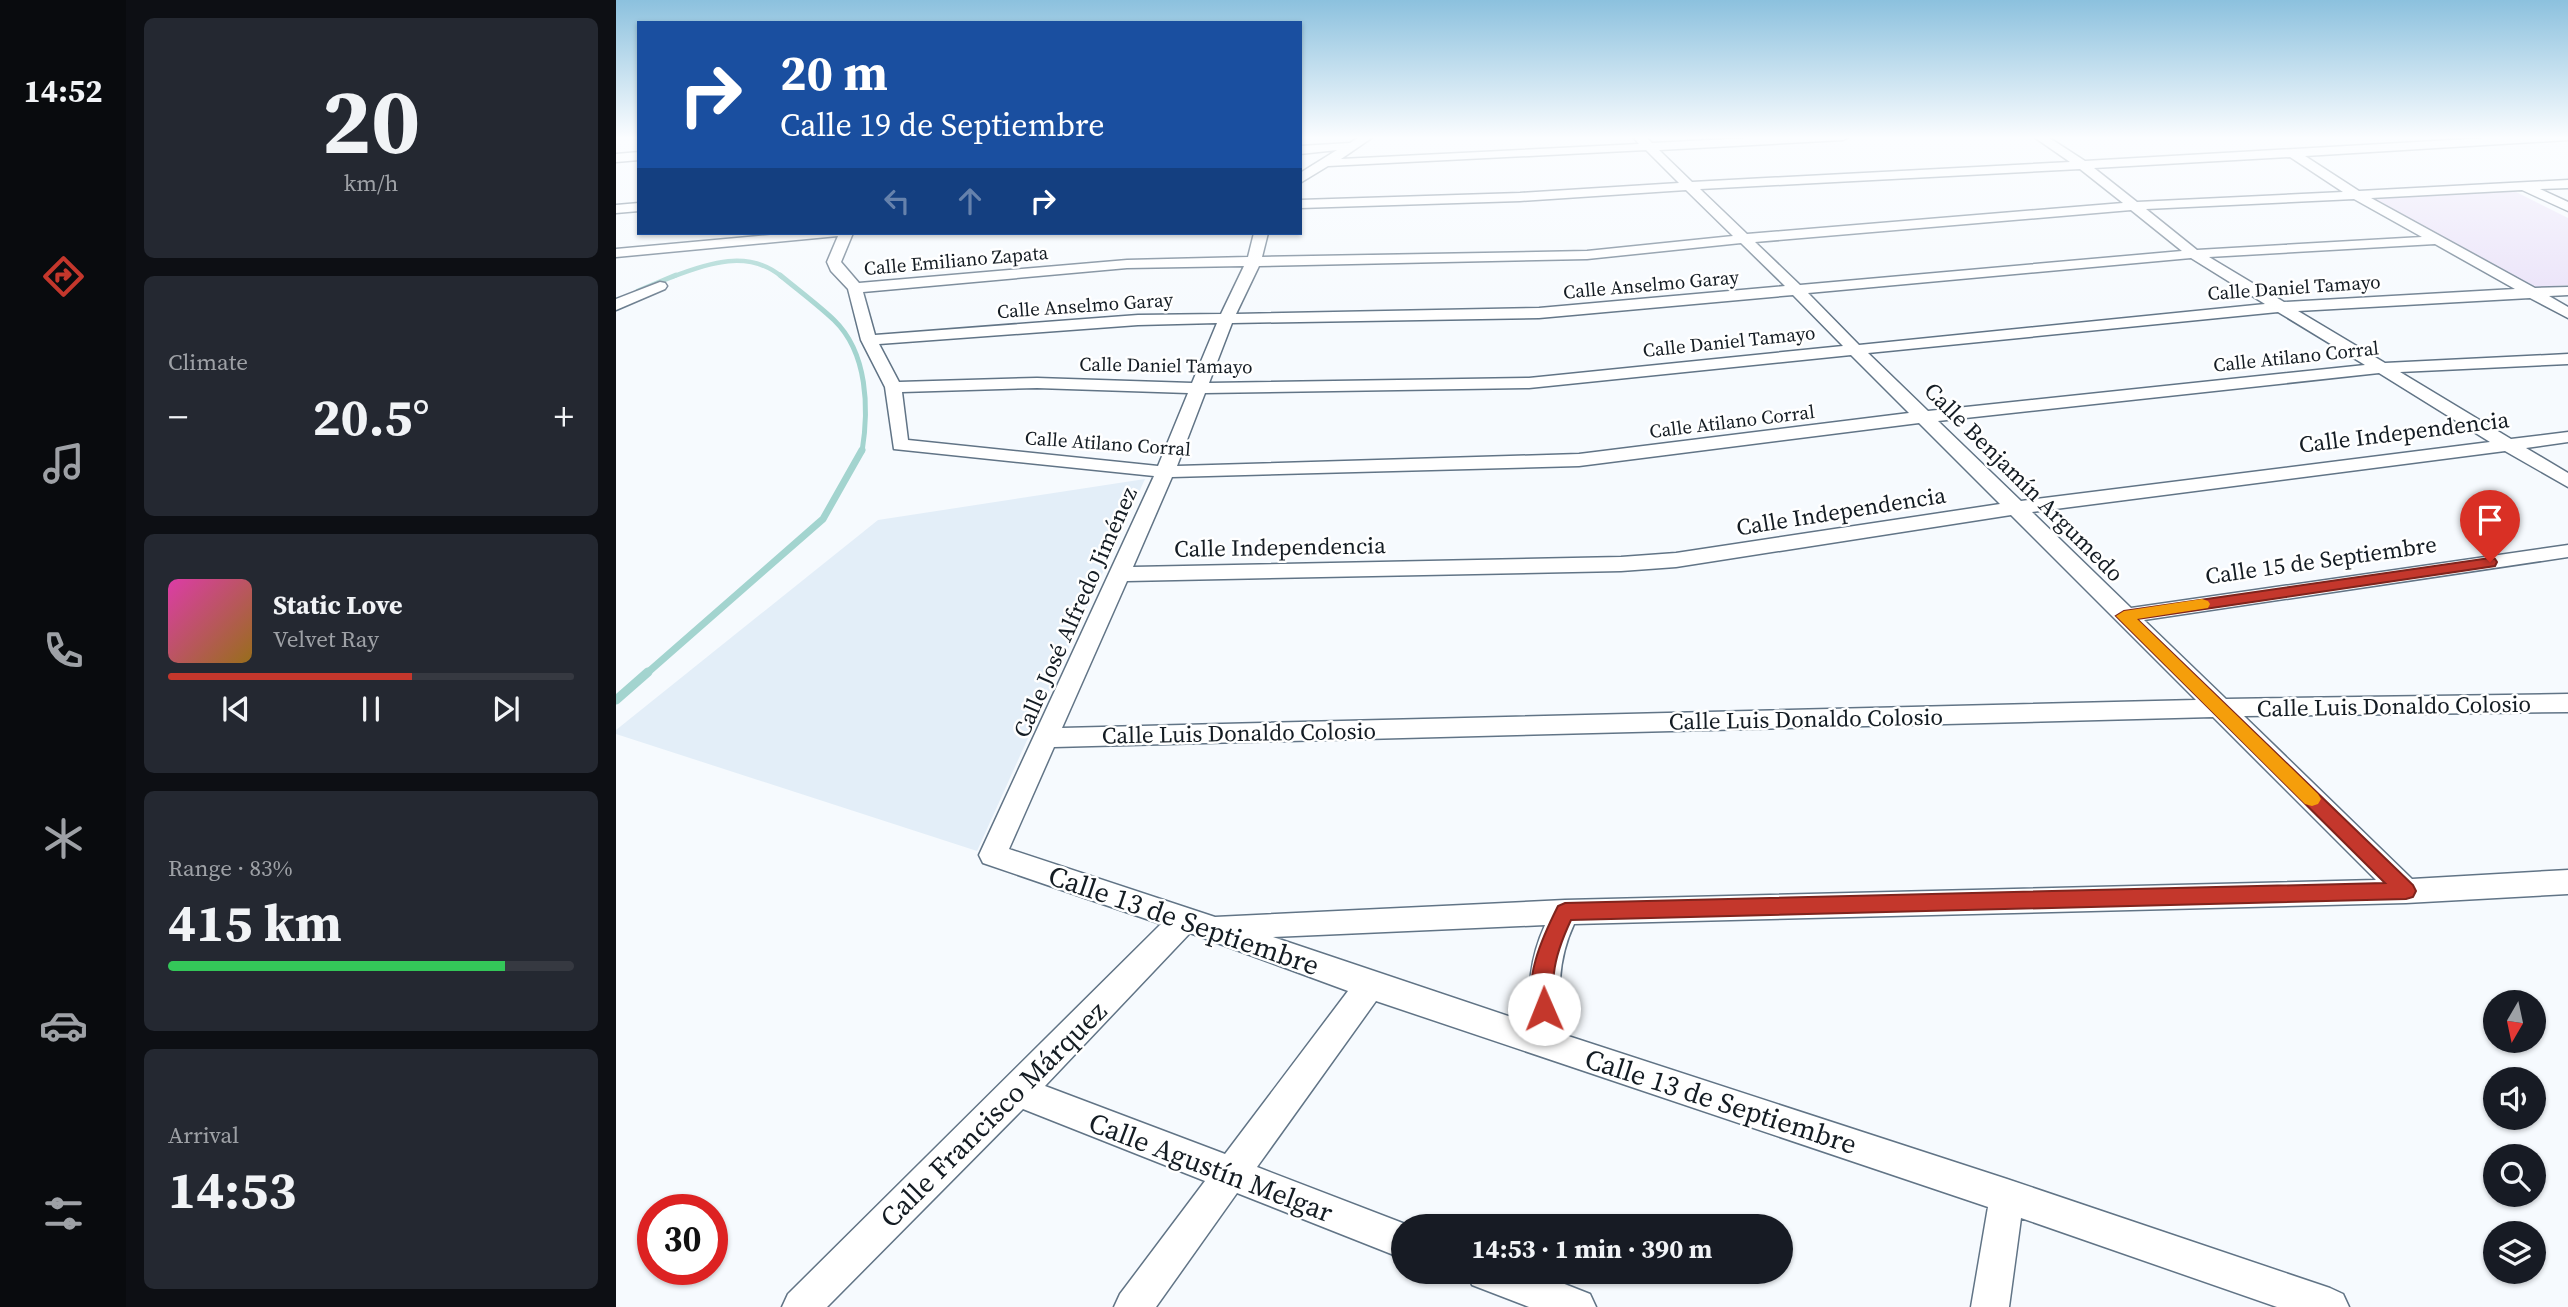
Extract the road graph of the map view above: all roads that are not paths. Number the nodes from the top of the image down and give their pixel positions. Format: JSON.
{"nodes":[{"id":1,"x":1489,"y":198,"type":"edge"},
{"id":2,"x":1604,"y":198,"type":"edge"},
{"id":3,"x":1701,"y":198,"type":"edge"},
{"id":4,"x":2125,"y":198,"type":"edge"},
{"id":5,"x":2297,"y":198,"type":"edge"},
{"id":6,"x":2362,"y":198,"type":"edge"},
{"id":7,"x":2549,"y":198,"type":"edge"},
{"id":8,"x":1302,"y":204,"type":"edge"},
{"id":9,"x":2135,"y":206,"type":"junction"},
{"id":10,"x":637,"y":207,"type":"edge"},
{"id":11,"x":2568,"y":207,"type":"edge"},
{"id":12,"x":616,"y":209,"type":"edge"},
{"id":13,"x":1302,"y":209,"type":"edge"},
{"id":14,"x":813,"y":235,"type":"edge"},
{"id":15,"x":845,"y":235,"type":"edge"},
{"id":16,"x":1260,"y":235,"type":"edge"},
{"id":17,"x":1742,"y":239,"type":"junction"},
{"id":18,"x":2435,"y":240,"type":"junction"},
{"id":19,"x":616,"y":253,"type":"edge"},
{"id":20,"x":2193,"y":254,"type":"junction"},
{"id":21,"x":1254,"y":261,"type":"junction"},
{"id":22,"x":660,"y":286,"type":"dead end"},
{"id":23,"x":855,"y":288,"type":"junction"},
{"id":24,"x":1798,"y":289,"type":"junction"},
{"id":25,"x":2568,"y":291,"type":"edge"},
{"id":26,"x":2530,"y":293,"type":"junction"},
{"id":27,"x":616,"y":305,"type":"edge"},
{"id":28,"x":2279,"y":307,"type":"junction"},
{"id":29,"x":2568,"y":313,"type":"edge"},
{"id":30,"x":1227,"y":317,"type":"junction"},
{"id":31,"x":869,"y":340,"type":"junction"},
{"id":32,"x":1853,"y":348,"type":"junction"},
{"id":33,"x":2568,"y":359,"type":"edge"},
{"id":34,"x":2384,"y":368,"type":"junction"},
{"id":35,"x":893,"y":387,"type":"junction"},
{"id":36,"x":1199,"y":388,"type":"junction"},
{"id":37,"x":1923,"y":417,"type":"junction"},
{"id":38,"x":2568,"y":437,"type":"edge"},
{"id":39,"x":2509,"y":443,"type":"junction"},
{"id":40,"x":1165,"y":471,"type":"junction"},
{"id":41,"x":2568,"y":481,"type":"edge"},
{"id":42,"x":2015,"y":508,"type":"junction"},
{"id":43,"x":2568,"y":551,"type":"edge"},
{"id":44,"x":1118,"y":574,"type":"junction"},
{"id":45,"x":2124,"y":616,"type":"junction"},
{"id":46,"x":2568,"y":703,"type":"edge"},
{"id":47,"x":2218,"y":708,"type":"junction"},
{"id":48,"x":1044,"y":738,"type":"junction"},
{"id":49,"x":993,"y":855,"type":"joint"},
{"id":50,"x":2568,"y":882,"type":"edge"},
{"id":51,"x":2406,"y":891,"type":"junction"},
{"id":52,"x":1565,"y":912,"type":"junction"},
{"id":53,"x":1197,"y":924,"type":"junction"},
{"id":54,"x":1370,"y":985,"type":"junction"},
{"id":55,"x":1552,"y":1045,"type":"junction"},
{"id":56,"x":1018,"y":1091,"type":"junction"},
{"id":57,"x":1229,"y":1175,"type":"junction"},
{"id":58,"x":2007,"y":1196,"type":"junction"},
{"id":59,"x":1391,"y":1236,"type":"edge"},
{"id":60,"x":1517,"y":1284,"type":"edge"},
{"id":61,"x":801,"y":1307,"type":"edge"},
{"id":62,"x":1133,"y":1307,"type":"edge"},
{"id":63,"x":1577,"y":1307,"type":"edge"},
{"id":64,"x":1990,"y":1307,"type":"edge"},
{"id":65,"x":2330,"y":1307,"type":"edge"}],
"edges":[{"from":1,"to":8,"type":"street"},
{"from":2,"to":13,"type":"street"},
{"from":3,"to":17,"type":"street","name":"Calle Benjamín Argumedo"},
{"from":4,"to":9,"type":"street"},
{"from":5,"to":9,"type":"street","name":"Calle Emiliano Zapata"},
{"from":6,"to":18,"type":"street"},
{"from":7,"to":11,"type":"street"},
{"from":9,"to":17,"type":"street","name":"Calle Emiliano Zapata"},
{"from":9,"to":20,"type":"street"},
{"from":10,"to":12,"type":"street"},
{"from":14,"to":19,"type":"street"},
{"from":15,"to":23,"type":"street"},
{"from":16,"to":21,"type":"street","name":"Calle José Alfredo Jiménez"},
{"from":17,"to":21,"type":"street","name":"Calle Emiliano Zapata"},
{"from":17,"to":24,"type":"street","name":"Calle Benjamín Argumedo"},
{"from":18,"to":20,"type":"street","name":"Calle Anselmo Garay"},
{"from":18,"to":26,"type":"street"},
{"from":20,"to":24,"type":"street","name":"Calle Anselmo Garay"},
{"from":20,"to":28,"type":"street"},
{"from":21,"to":23,"type":"street","name":"Calle Emiliano Zapata"},
{"from":21,"to":30,"type":"street","name":"Calle José Alfredo Jiménez"},
{"from":22,"to":27,"type":"street"},
{"from":23,"to":31,"type":"street"},
{"from":24,"to":30,"type":"street","name":"Calle Anselmo Garay"},
{"from":24,"to":32,"type":"street","name":"Calle Benjamín Argumedo"},
{"from":25,"to":26,"type":"street","name":"Calle Daniel Tamayo"},
{"from":26,"to":28,"type":"street","name":"Calle Daniel Tamayo"},
{"from":26,"to":29,"type":"street"},
{"from":28,"to":32,"type":"street","name":"Calle Daniel Tamayo"},
{"from":28,"to":34,"type":"street"},
{"from":30,"to":31,"type":"street","name":"Calle Anselmo Garay"},
{"from":30,"to":36,"type":"street","name":"Calle José Alfredo Jiménez"},
{"from":31,"to":35,"type":"street"},
{"from":32,"to":36,"type":"street","name":"Calle Daniel Tamayo"},
{"from":32,"to":37,"type":"street","name":"Calle Benjamín Argumedo"},
{"from":33,"to":34,"type":"street","name":"Calle Atilano Corral"},
{"from":34,"to":37,"type":"street","name":"Calle Atilano Corral"},
{"from":34,"to":39,"type":"street"},
{"from":35,"to":36,"type":"street","name":"Calle Daniel Tamayo"},
{"from":35,"to":40,"type":"street","name":"Calle Atilano Corral"},
{"from":36,"to":40,"type":"street","name":"Calle José Alfredo Jiménez"},
{"from":37,"to":40,"type":"street","name":"Calle Atilano Corral"},
{"from":37,"to":42,"type":"street","name":"Calle Benjamín Argumedo"},
{"from":38,"to":39,"type":"street","name":"Calle Independencia"},
{"from":39,"to":41,"type":"street"},
{"from":39,"to":42,"type":"street","name":"Calle Independencia"},
{"from":40,"to":44,"type":"street","name":"Calle José Alfredo Jiménez"},
{"from":42,"to":44,"type":"street","name":"Calle Independencia"},
{"from":42,"to":45,"type":"street","name":"Calle Benjamín Argumedo"},
{"from":43,"to":45,"type":"street","name":"Calle 15 de Septiembre"},
{"from":44,"to":48,"type":"street","name":"Calle José Alfredo Jiménez"},
{"from":45,"to":47,"type":"street","name":"Calle Benjamín Argumedo"},
{"from":46,"to":47,"type":"street","name":"Calle Luis Donaldo Colosio"},
{"from":47,"to":48,"type":"street","name":"Calle Luis Donaldo Colosio"},
{"from":47,"to":51,"type":"street","name":"Calle Benjamín Argumedo"},
{"from":48,"to":49,"type":"street","name":"Calle José Alfredo Jiménez"},
{"from":49,"to":53,"type":"street","name":"Calle 13 de Septiembre"},
{"from":50,"to":51,"type":"street"},
{"from":51,"to":52,"type":"street"},
{"from":52,"to":53,"type":"street"},
{"from":52,"to":55,"type":"street"},
{"from":53,"to":54,"type":"street","name":"Calle 13 de Septiembre"},
{"from":53,"to":56,"type":"street","name":"Calle Francisco Márquez"},
{"from":54,"to":55,"type":"street","name":"Calle 13 de Septiembre"},
{"from":54,"to":57,"type":"street"},
{"from":55,"to":58,"type":"street","name":"Calle 13 de Septiembre"},
{"from":56,"to":57,"type":"street","name":"Calle Agustín Melgar"},
{"from":56,"to":61,"type":"street","name":"Calle Francisco Márquez"},
{"from":57,"to":59,"type":"street","name":"Calle Agustín Melgar"},
{"from":57,"to":62,"type":"street"},
{"from":58,"to":64,"type":"street"},
{"from":58,"to":65,"type":"street","name":"Calle 13 de Septiembre"},
{"from":60,"to":63,"type":"street"}]}
